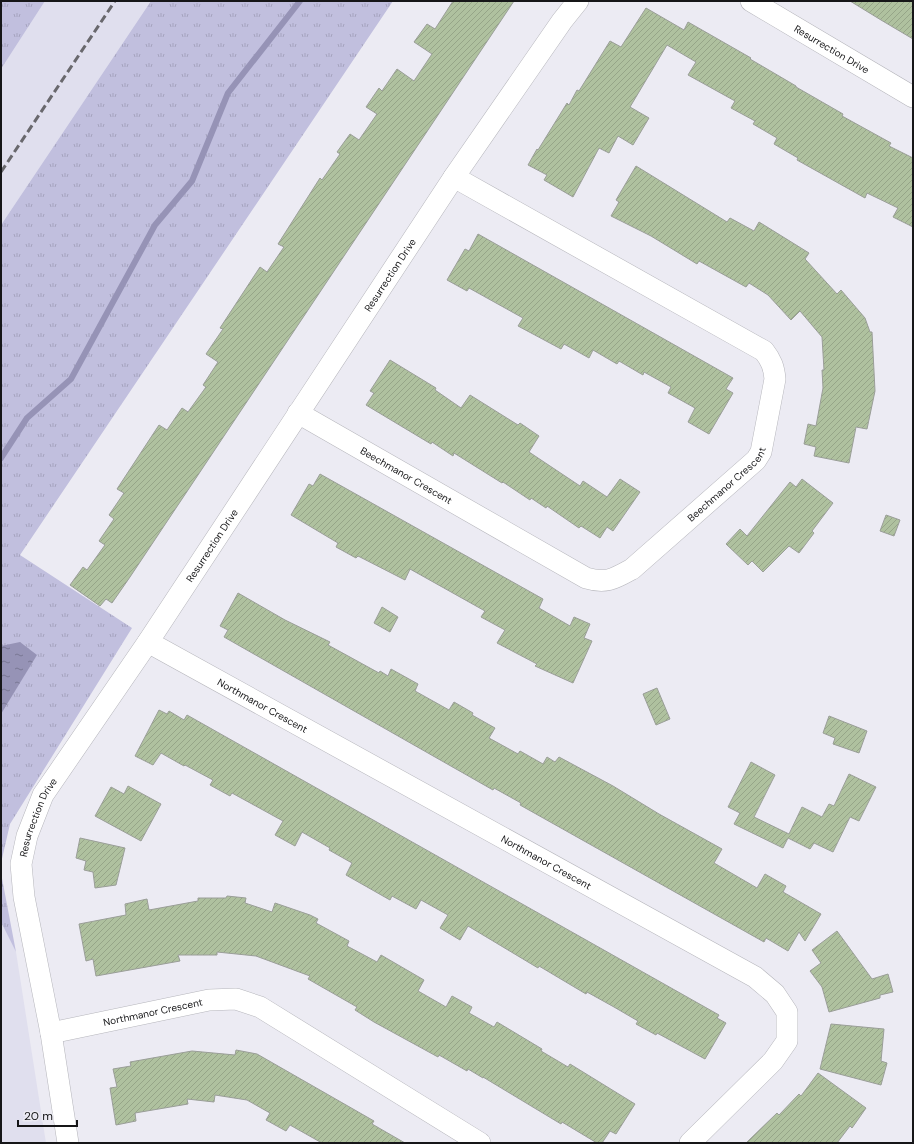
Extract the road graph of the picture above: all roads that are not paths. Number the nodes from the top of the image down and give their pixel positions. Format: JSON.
{"nodes":[{"id":1,"x":578,"y":1,"type":"edge"},
{"id":2,"x":751,"y":1,"type":"edge"},
{"id":3,"x":913,"y":98,"type":"edge"},
{"id":4,"x":454,"y":177,"type":"junction"},
{"id":5,"x":298,"y":413,"type":"junction"},
{"id":6,"x":148,"y":642,"type":"junction"},
{"id":7,"x":51,"y":1033,"type":"junction"},
{"id":8,"x":68,"y":1143,"type":"edge"},
{"id":9,"x":480,"y":1143,"type":"edge"},
{"id":10,"x":690,"y":1143,"type":"edge"}],
"edges":[{"from":1,"to":4,"type":"street","name":"Resurrection Drive"},
{"from":2,"to":3,"type":"street","name":"Resurrection Drive"},
{"from":4,"to":5,"type":"street","name":"Resurrection Drive"},
{"from":4,"to":5,"type":"street","name":"Beechmanor Crescent"},
{"from":5,"to":6,"type":"street","name":"Resurrection Drive"},
{"from":6,"to":7,"type":"street","name":"Resurrection Drive"},
{"from":6,"to":10,"type":"street","name":"Northmanor Crescent"},
{"from":7,"to":8,"type":"street","name":"Resurrection Drive"},
{"from":7,"to":9,"type":"street","name":"Northmanor Crescent"}]}
